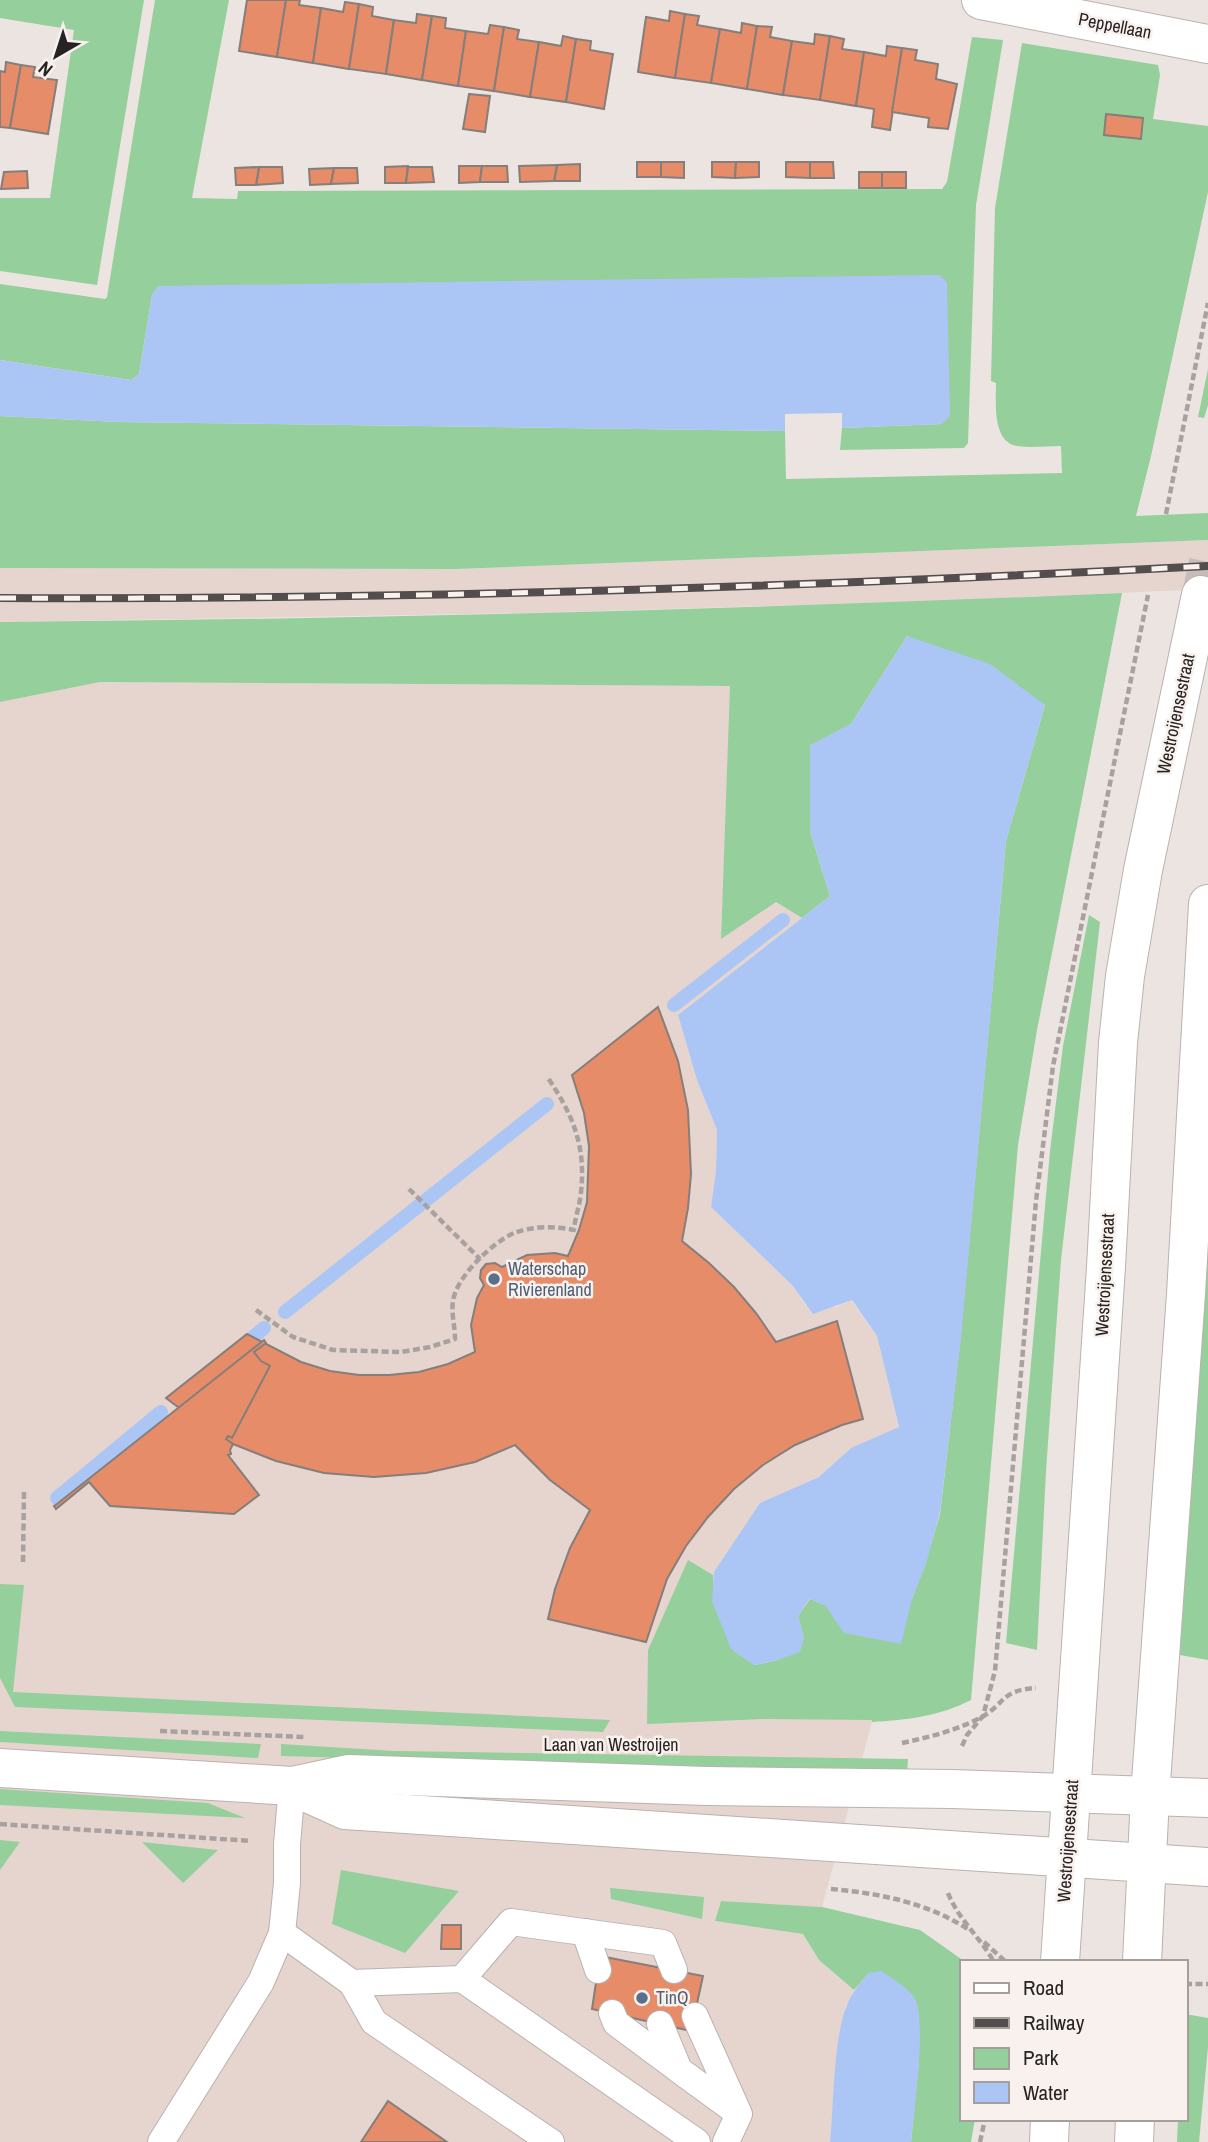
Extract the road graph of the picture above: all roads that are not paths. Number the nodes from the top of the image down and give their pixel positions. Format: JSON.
{"nodes":[{"id":1,"x":991,"y":1,"type":"edge"},
{"id":2,"x":1208,"y":44,"type":"edge"},
{"id":3,"x":1201,"y":595,"type":"dead end"},
{"id":4,"x":1208,"y":904,"type":"edge"},
{"id":5,"x":0,"y":1768,"type":"edge"},
{"id":6,"x":292,"y":1786,"type":"junction"},
{"id":7,"x":1071,"y":1793,"type":"junction"},
{"id":8,"x":1150,"y":1796,"type":"junction"},
{"id":9,"x":1208,"y":1798,"type":"edge"},
{"id":10,"x":1067,"y":1859,"type":"junction"},
{"id":11,"x":1146,"y":1864,"type":"junction"},
{"id":12,"x":1208,"y":1867,"type":"edge"},
{"id":13,"x":585,"y":1932,"type":"junction"},
{"id":14,"x":282,"y":1933,"type":"junction"},
{"id":15,"x":1060,"y":1960,"type":"edge"},
{"id":16,"x":1142,"y":1960,"type":"edge"},
{"id":17,"x":598,"y":1970,"type":"dead end"},
{"id":18,"x":674,"y":1970,"type":"dead end"},
{"id":19,"x":462,"y":1979,"type":"junction"},
{"id":20,"x":352,"y":1983,"type":"junction"},
{"id":21,"x":612,"y":2013,"type":"dead end"},
{"id":22,"x":695,"y":2016,"type":"dead end"},
{"id":23,"x":660,"y":2024,"type":"dead end"},
{"id":24,"x":679,"y":2070,"type":"junction"},
{"id":25,"x":739,"y":2114,"type":"junction"},
{"id":26,"x":1050,"y":2121,"type":"edge"},
{"id":27,"x":1135,"y":2121,"type":"edge"},
{"id":28,"x":161,"y":2142,"type":"edge"},
{"id":29,"x":551,"y":2142,"type":"edge"},
{"id":30,"x":697,"y":2142,"type":"edge"},
{"id":31,"x":726,"y":2142,"type":"edge"},
{"id":32,"x":1049,"y":2142,"type":"edge"},
{"id":33,"x":1133,"y":2142,"type":"edge"}],
"edges":[{"from":1,"to":2,"type":"main road","name":"Peppellaan"},
{"from":3,"to":7,"type":"main road","name":"Westroijensestraat"},
{"from":4,"to":8,"type":"main road"},
{"from":5,"to":6,"type":"main road","name":"Laan van Westroijen"},
{"from":6,"to":7,"type":"main road","name":"Laan van Westroijen"},
{"from":6,"to":10,"type":"main road","name":"Laan van Westroijen"},
{"from":6,"to":14,"type":"lane"},
{"from":7,"to":8,"type":"main road","name":"Laan van Westroijen"},
{"from":7,"to":10,"type":"main road","name":"Westroijensestraat"},
{"from":8,"to":9,"type":"main road","name":"Laan van Westroijen"},
{"from":8,"to":11,"type":"main road"},
{"from":10,"to":11,"type":"main road","name":"Laan van Westroijen"},
{"from":10,"to":15,"type":"main road","name":"Westroijensestraat"},
{"from":11,"to":12,"type":"main road","name":"Laan van Westroijen"},
{"from":11,"to":16,"type":"main road"},
{"from":13,"to":17,"type":"lane"},
{"from":13,"to":18,"type":"lane"},
{"from":13,"to":19,"type":"lane"},
{"from":14,"to":20,"type":"lane"},
{"from":14,"to":28,"type":"lane"},
{"from":19,"to":20,"type":"lane"},
{"from":19,"to":30,"type":"lane"},
{"from":20,"to":29,"type":"lane"},
{"from":21,"to":24,"type":"lane"},
{"from":22,"to":25,"type":"lane"},
{"from":23,"to":24,"type":"lane"},
{"from":24,"to":25,"type":"lane"},
{"from":25,"to":31,"type":"lane"},
{"from":26,"to":32,"type":"main road"},
{"from":27,"to":33,"type":"main road"}]}
